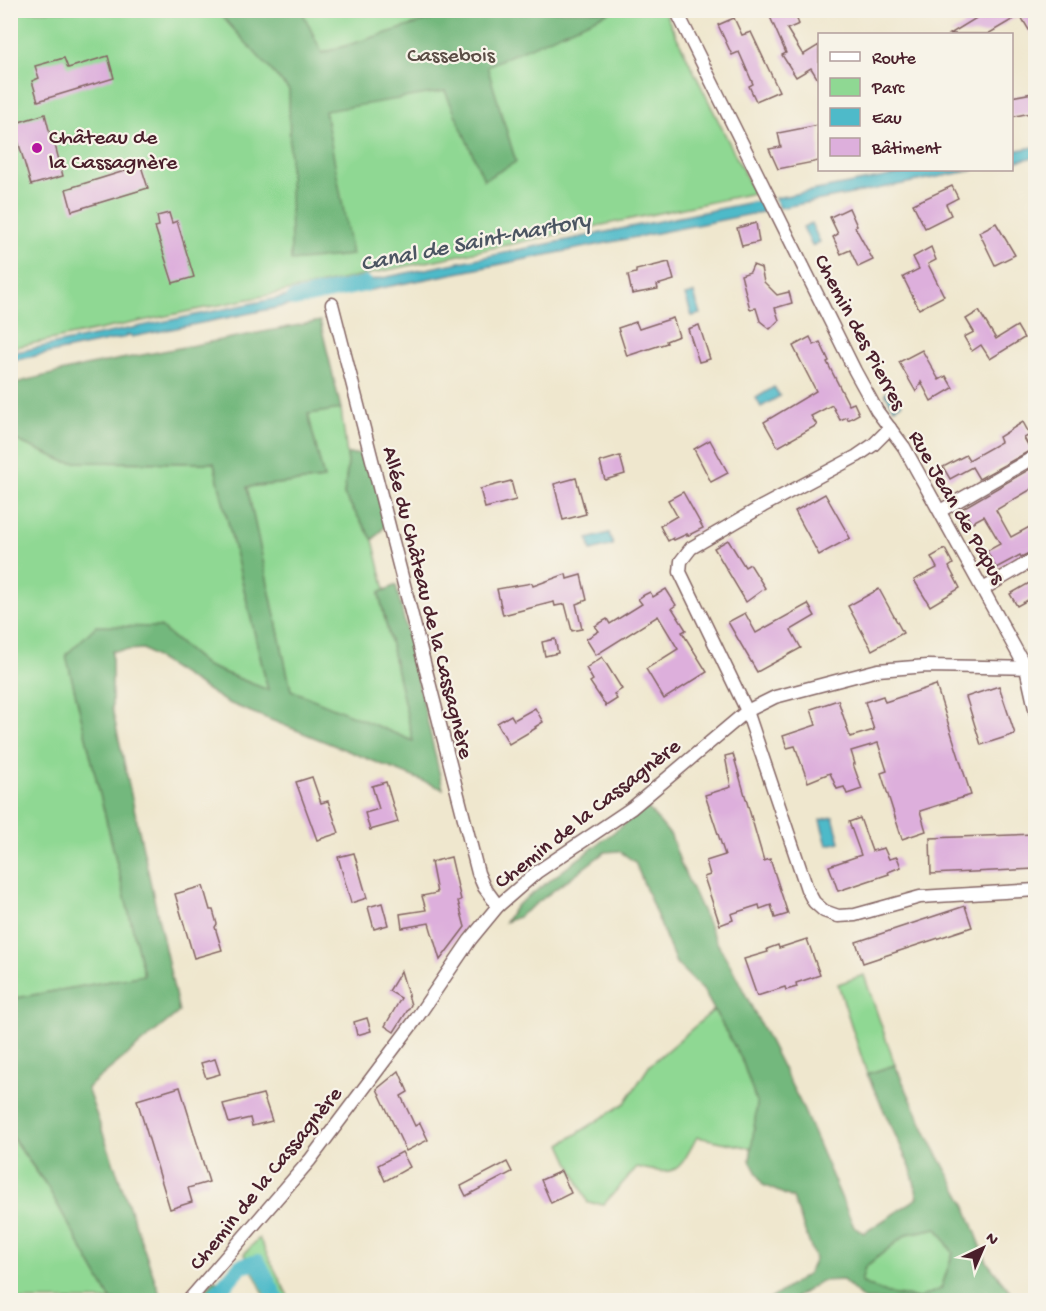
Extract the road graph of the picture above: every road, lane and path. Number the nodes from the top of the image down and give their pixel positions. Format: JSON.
{"nodes":[{"id":1,"x":676,"y":10,"type":"edge"},
{"id":2,"x":332,"y":304,"type":"dead end"},
{"id":3,"x":890,"y":428,"type":"junction"},
{"id":4,"x":1035,"y":456,"type":"edge"},
{"id":5,"x":940,"y":511,"type":"junction"},
{"id":6,"x":1035,"y":558,"type":"edge"},
{"id":7,"x":983,"y":589,"type":"junction"},
{"id":8,"x":1031,"y":668,"type":"edge"},
{"id":9,"x":747,"y":711,"type":"junction"},
{"id":10,"x":1035,"y":713,"type":"edge"},
{"id":11,"x":1035,"y":891,"type":"edge"},
{"id":12,"x":498,"y":906,"type":"junction"},
{"id":13,"x":189,"y":1300,"type":"edge"}],
"edges":[{"from":1,"to":3,"type":"street","name":"Chemin des Pierres"},
{"from":2,"to":12,"type":"street","name":"Allée du Château de la Cassagnère"},
{"from":3,"to":5,"type":"street","name":"Rue Jean de Papus"},
{"from":3,"to":9,"type":"street","name":"Chemin des Pierres"},
{"from":4,"to":5,"type":"street"},
{"from":5,"to":7,"type":"street","name":"Rue Jean de Papus"},
{"from":6,"to":7,"type":"street"},
{"from":7,"to":8,"type":"street","name":"Rue Jean de Papus"},
{"from":8,"to":9,"type":"street","name":"Chemin de la Cassagnère"},
{"from":8,"to":10,"type":"street","name":"Rue Jean de Papus"},
{"from":9,"to":11,"type":"street"},
{"from":9,"to":12,"type":"street","name":"Chemin de la Cassagnère"},
{"from":12,"to":13,"type":"street","name":"Chemin de la Cassagnère"}]}
